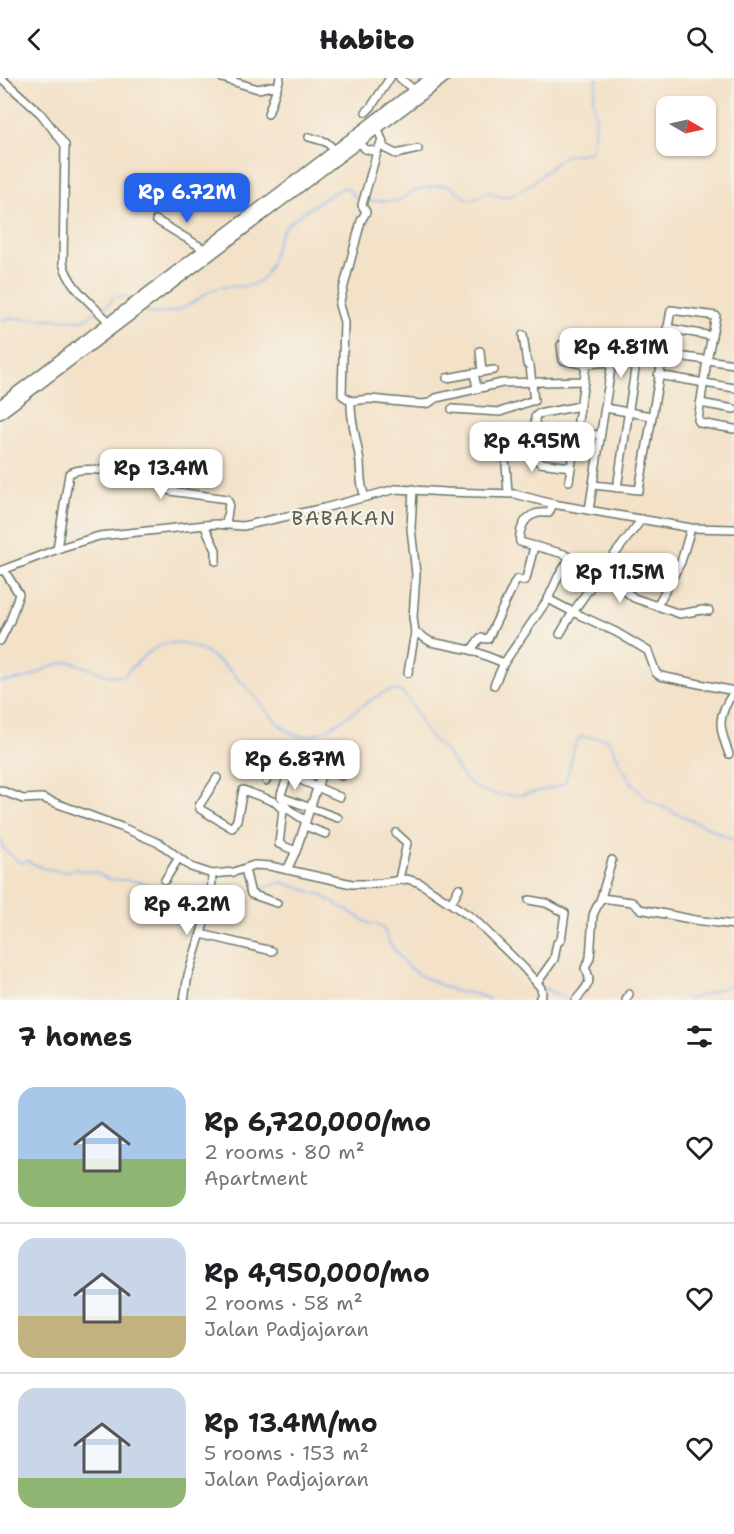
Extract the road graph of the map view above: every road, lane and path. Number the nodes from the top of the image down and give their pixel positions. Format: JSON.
{"nodes":[{"id":1,"x":1,"y":78,"type":"edge"},
{"id":2,"x":222,"y":78,"type":"edge"},
{"id":3,"x":280,"y":78,"type":"edge"},
{"id":4,"x":390,"y":78,"type":"edge"},
{"id":5,"x":400,"y":78,"type":"edge"},
{"id":6,"x":430,"y":78,"type":"edge"},
{"id":7,"x":444,"y":78,"type":"edge"},
{"id":8,"x":276,"y":88,"type":"junction"},
{"id":9,"x":415,"y":90,"type":"junction"},
{"id":10,"x":268,"y":114,"type":"dead end"},
{"id":11,"x":380,"y":117,"type":"junction"},
{"id":12,"x":377,"y":128,"type":"junction"},
{"id":13,"x":309,"y":137,"type":"dead end"},
{"id":14,"x":382,"y":140,"type":"junction"},
{"id":15,"x":360,"y":142,"type":"junction"},
{"id":16,"x":418,"y":149,"type":"dead end"},
{"id":17,"x":335,"y":150,"type":"junction"},
{"id":18,"x":377,"y":152,"type":"junction"},
{"id":19,"x":156,"y":220,"type":"dead end"},
{"id":20,"x":204,"y":249,"type":"junction"},
{"id":21,"x":108,"y":321,"type":"junction"},
{"id":22,"x":667,"y":328,"type":"junction"},
{"id":23,"x":523,"y":335,"type":"dead end"},
{"id":24,"x":712,"y":336,"type":"junction"},
{"id":25,"x":561,"y":345,"type":"dead end"},
{"id":26,"x":638,"y":350,"type":"junction"},
{"id":27,"x":480,"y":351,"type":"dead end"},
{"id":28,"x":662,"y":353,"type":"junction"},
{"id":29,"x":707,"y":360,"type":"junction"},
{"id":30,"x":612,"y":362,"type":"junction"},
{"id":31,"x":734,"y":364,"type":"edge"},
{"id":32,"x":586,"y":365,"type":"junction"},
{"id":33,"x":494,"y":370,"type":"dead end"},
{"id":34,"x":478,"y":373,"type":"junction"},
{"id":35,"x":658,"y":375,"type":"junction"},
{"id":36,"x":447,"y":378,"type":"dead end"},
{"id":37,"x":584,"y":381,"type":"junction"},
{"id":38,"x":704,"y":383,"type":"junction"},
{"id":39,"x":532,"y":384,"type":"junction"},
{"id":40,"x":477,"y":388,"type":"junction"},
{"id":41,"x":734,"y":388,"type":"edge"},
{"id":42,"x":351,"y":401,"type":"junction"},
{"id":43,"x":700,"y":403,"type":"junction"},
{"id":44,"x":0,"y":405,"type":"edge"},
{"id":45,"x":580,"y":406,"type":"junction"},
{"id":46,"x":605,"y":408,"type":"junction"},
{"id":47,"x":452,"y":409,"type":"dead end"},
{"id":48,"x":734,"y":409,"type":"edge"},
{"id":49,"x":629,"y":412,"type":"junction"},
{"id":50,"x":0,"y":414,"type":"edge"},
{"id":51,"x":651,"y":416,"type":"junction"},
{"id":52,"x":734,"y":429,"type":"edge"},
{"id":53,"x":575,"y":433,"type":"junction"},
{"id":54,"x":600,"y":435,"type":"junction"},
{"id":55,"x":536,"y":439,"type":"junction"},
{"id":56,"x":574,"y":446,"type":"junction"},
{"id":57,"x":506,"y":465,"type":"dead end"},
{"id":58,"x":571,"y":468,"type":"junction"},
{"id":59,"x":569,"y":481,"type":"dead end"},
{"id":60,"x":593,"y":484,"type":"junction"},
{"id":61,"x":617,"y":488,"type":"junction"},
{"id":62,"x":413,"y":489,"type":"junction"},
{"id":63,"x":508,"y":493,"type":"junction"},
{"id":64,"x":365,"y":497,"type":"junction"},
{"id":65,"x":553,"y":504,"type":"junction"},
{"id":66,"x":590,"y":510,"type":"junction"},
{"id":67,"x":642,"y":519,"type":"junction"},
{"id":68,"x":204,"y":525,"type":"junction"},
{"id":69,"x":226,"y":525,"type":"junction"},
{"id":70,"x":691,"y":528,"type":"junction"},
{"id":71,"x":734,"y":529,"type":"edge"},
{"id":72,"x":534,"y":547,"type":"junction"},
{"id":73,"x":57,"y":549,"type":"junction"},
{"id":74,"x":570,"y":558,"type":"junction"},
{"id":75,"x":216,"y":561,"type":"dead end"},
{"id":76,"x":2,"y":570,"type":"edge"},
{"id":77,"x":601,"y":572,"type":"junction"},
{"id":78,"x":548,"y":599,"type":"junction"},
{"id":79,"x":657,"y":606,"type":"junction"},
{"id":80,"x":709,"y":611,"type":"dead end"},
{"id":81,"x":573,"y":612,"type":"junction"},
{"id":82,"x":2,"y":632,"type":"edge"},
{"id":83,"x":415,"y":632,"type":"junction"},
{"id":84,"x":560,"y":634,"type":"dead end"},
{"id":85,"x":0,"y":641,"type":"edge"},
{"id":86,"x":471,"y":650,"type":"junction"},
{"id":87,"x":504,"y":663,"type":"junction"},
{"id":88,"x":408,"y":673,"type":"dead end"},
{"id":89,"x":495,"y":685,"type":"dead end"},
{"id":90,"x":734,"y":691,"type":"edge"},
{"id":91,"x":278,"y":750,"type":"dead end"},
{"id":92,"x":729,"y":754,"type":"dead end"},
{"id":93,"x":324,"y":767,"type":"junction"},
{"id":94,"x":288,"y":776,"type":"junction"},
{"id":95,"x":342,"y":776,"type":"dead end"},
{"id":96,"x":216,"y":778,"type":"dead end"},
{"id":97,"x":266,"y":781,"type":"dead end"},
{"id":98,"x":317,"y":786,"type":"junction"},
{"id":99,"x":0,"y":790,"type":"edge"},
{"id":100,"x":281,"y":797,"type":"junction"},
{"id":101,"x":340,"y":797,"type":"dead end"},
{"id":102,"x":310,"y":807,"type":"junction"},
{"id":103,"x":338,"y":818,"type":"dead end"},
{"id":104,"x":305,"y":824,"type":"junction"},
{"id":105,"x":396,"y":833,"type":"dead end"},
{"id":106,"x":326,"y":834,"type":"dead end"},
{"id":107,"x":296,"y":851,"type":"junction"},
{"id":108,"x":178,"y":859,"type":"junction"},
{"id":109,"x":612,"y":860,"type":"dead end"},
{"id":110,"x":245,"y":869,"type":"junction"},
{"id":111,"x":287,"y":870,"type":"junction"},
{"id":112,"x":212,"y":874,"type":"junction"},
{"id":113,"x":399,"y":879,"type":"junction"},
{"id":114,"x":165,"y":880,"type":"dead end"},
{"id":115,"x":459,"y":888,"type":"dead end"},
{"id":116,"x":601,"y":898,"type":"junction"},
{"id":117,"x":529,"y":900,"type":"dead end"},
{"id":118,"x":277,"y":903,"type":"dead end"},
{"id":119,"x":451,"y":903,"type":"junction"},
{"id":120,"x":734,"y":925,"type":"edge"},
{"id":121,"x":201,"y":934,"type":"junction"},
{"id":122,"x":272,"y":951,"type":"dead end"},
{"id":123,"x":537,"y":983,"type":"junction"},
{"id":124,"x":184,"y":1000,"type":"edge"},
{"id":125,"x":538,"y":1000,"type":"edge"},
{"id":126,"x":576,"y":1000,"type":"edge"}],
"edges":[{"from":1,"to":21,"type":"street"},
{"from":2,"to":8,"type":"street"},
{"from":3,"to":8,"type":"street"},
{"from":4,"to":11,"type":"street"},
{"from":5,"to":9,"type":"street"},
{"from":6,"to":9,"type":"main road"},
{"from":7,"to":12,"type":"main road"},
{"from":8,"to":10,"type":"street"},
{"from":9,"to":11,"type":"main road"},
{"from":11,"to":17,"type":"main road"},
{"from":12,"to":14,"type":"street"},
{"from":12,"to":15,"type":"main road"},
{"from":13,"to":17,"type":"street"},
{"from":14,"to":16,"type":"street"},
{"from":14,"to":18,"type":"street"},
{"from":15,"to":18,"type":"street"},
{"from":15,"to":50,"type":"main road"},
{"from":17,"to":20,"type":"main road"},
{"from":18,"to":42,"type":"street"},
{"from":19,"to":20,"type":"street"},
{"from":20,"to":21,"type":"main road"},
{"from":21,"to":44,"type":"main road"},
{"from":22,"to":24,"type":"street"},
{"from":22,"to":24,"type":"street"},
{"from":22,"to":28,"type":"street"},
{"from":23,"to":39,"type":"street"},
{"from":24,"to":29,"type":"street"},
{"from":25,"to":32,"type":"street"},
{"from":26,"to":28,"type":"street"},
{"from":26,"to":30,"type":"street"},
{"from":26,"to":49,"type":"street"},
{"from":27,"to":34,"type":"street"},
{"from":28,"to":29,"type":"street"},
{"from":28,"to":35,"type":"street"},
{"from":29,"to":31,"type":"street"},
{"from":29,"to":38,"type":"street"},
{"from":30,"to":32,"type":"street"},
{"from":30,"to":46,"type":"street"},
{"from":32,"to":37,"type":"street"},
{"from":33,"to":34,"type":"street"},
{"from":34,"to":36,"type":"street"},
{"from":34,"to":40,"type":"street"},
{"from":35,"to":38,"type":"street"},
{"from":35,"to":51,"type":"street"},
{"from":37,"to":39,"type":"street"},
{"from":37,"to":45,"type":"street"},
{"from":38,"to":41,"type":"street"},
{"from":38,"to":43,"type":"street"},
{"from":39,"to":40,"type":"street"},
{"from":39,"to":47,"type":"street"},
{"from":40,"to":42,"type":"street"},
{"from":42,"to":64,"type":"street"},
{"from":43,"to":48,"type":"street"},
{"from":43,"to":52,"type":"street"},
{"from":45,"to":53,"type":"street"},
{"from":45,"to":55,"type":"street"},
{"from":46,"to":49,"type":"street"},
{"from":46,"to":54,"type":"street"},
{"from":49,"to":51,"type":"street"},
{"from":49,"to":61,"type":"street"},
{"from":51,"to":61,"type":"street"},
{"from":53,"to":54,"type":"street"},
{"from":53,"to":55,"type":"street"},
{"from":53,"to":56,"type":"street"},
{"from":54,"to":60,"type":"street"},
{"from":55,"to":56,"type":"street"},
{"from":55,"to":58,"type":"street"},
{"from":56,"to":58,"type":"street"},
{"from":57,"to":63,"type":"street"},
{"from":58,"to":59,"type":"street"},
{"from":60,"to":61,"type":"street"},
{"from":60,"to":66,"type":"street"},
{"from":62,"to":63,"type":"street"},
{"from":62,"to":64,"type":"street"},
{"from":62,"to":83,"type":"street"},
{"from":63,"to":65,"type":"street"},
{"from":64,"to":69,"type":"street"},
{"from":65,"to":66,"type":"street"},
{"from":65,"to":72,"type":"street"},
{"from":66,"to":67,"type":"street"},
{"from":67,"to":70,"type":"street"},
{"from":67,"to":77,"type":"street"},
{"from":68,"to":69,"type":"street"},
{"from":68,"to":73,"type":"street"},
{"from":68,"to":75,"type":"street"},
{"from":69,"to":73,"type":"street"},
{"from":70,"to":71,"type":"street"},
{"from":70,"to":79,"type":"street"},
{"from":72,"to":74,"type":"street"},
{"from":72,"to":86,"type":"street"},
{"from":73,"to":76,"type":"street"},
{"from":74,"to":77,"type":"street"},
{"from":74,"to":78,"type":"street"},
{"from":76,"to":82,"type":"street"},
{"from":77,"to":79,"type":"street"},
{"from":77,"to":81,"type":"street"},
{"from":78,"to":81,"type":"street"},
{"from":78,"to":87,"type":"street"},
{"from":79,"to":80,"type":"street"},
{"from":81,"to":84,"type":"street"},
{"from":81,"to":90,"type":"street"},
{"from":82,"to":85,"type":"street"},
{"from":83,"to":86,"type":"street"},
{"from":83,"to":88,"type":"street"},
{"from":86,"to":87,"type":"street"},
{"from":87,"to":89,"type":"street"},
{"from":90,"to":92,"type":"street"},
{"from":91,"to":93,"type":"street"},
{"from":93,"to":95,"type":"street"},
{"from":93,"to":98,"type":"street"},
{"from":94,"to":97,"type":"street"},
{"from":94,"to":98,"type":"street"},
{"from":94,"to":100,"type":"street"},
{"from":96,"to":107,"type":"street"},
{"from":98,"to":101,"type":"street"},
{"from":98,"to":102,"type":"street"},
{"from":99,"to":108,"type":"street"},
{"from":100,"to":102,"type":"street"},
{"from":100,"to":104,"type":"street"},
{"from":102,"to":103,"type":"street"},
{"from":102,"to":104,"type":"street"},
{"from":104,"to":106,"type":"street"},
{"from":104,"to":107,"type":"street"},
{"from":105,"to":113,"type":"street"},
{"from":107,"to":111,"type":"street"},
{"from":108,"to":112,"type":"street"},
{"from":108,"to":114,"type":"street"},
{"from":109,"to":116,"type":"street"},
{"from":110,"to":111,"type":"street"},
{"from":110,"to":112,"type":"street"},
{"from":110,"to":118,"type":"street"},
{"from":111,"to":113,"type":"street"},
{"from":112,"to":121,"type":"street"},
{"from":113,"to":119,"type":"street"},
{"from":115,"to":119,"type":"street"},
{"from":116,"to":120,"type":"street"},
{"from":116,"to":126,"type":"street"},
{"from":117,"to":123,"type":"street"},
{"from":119,"to":123,"type":"street"},
{"from":121,"to":122,"type":"street"},
{"from":121,"to":124,"type":"street"},
{"from":123,"to":125,"type":"street"}]}
